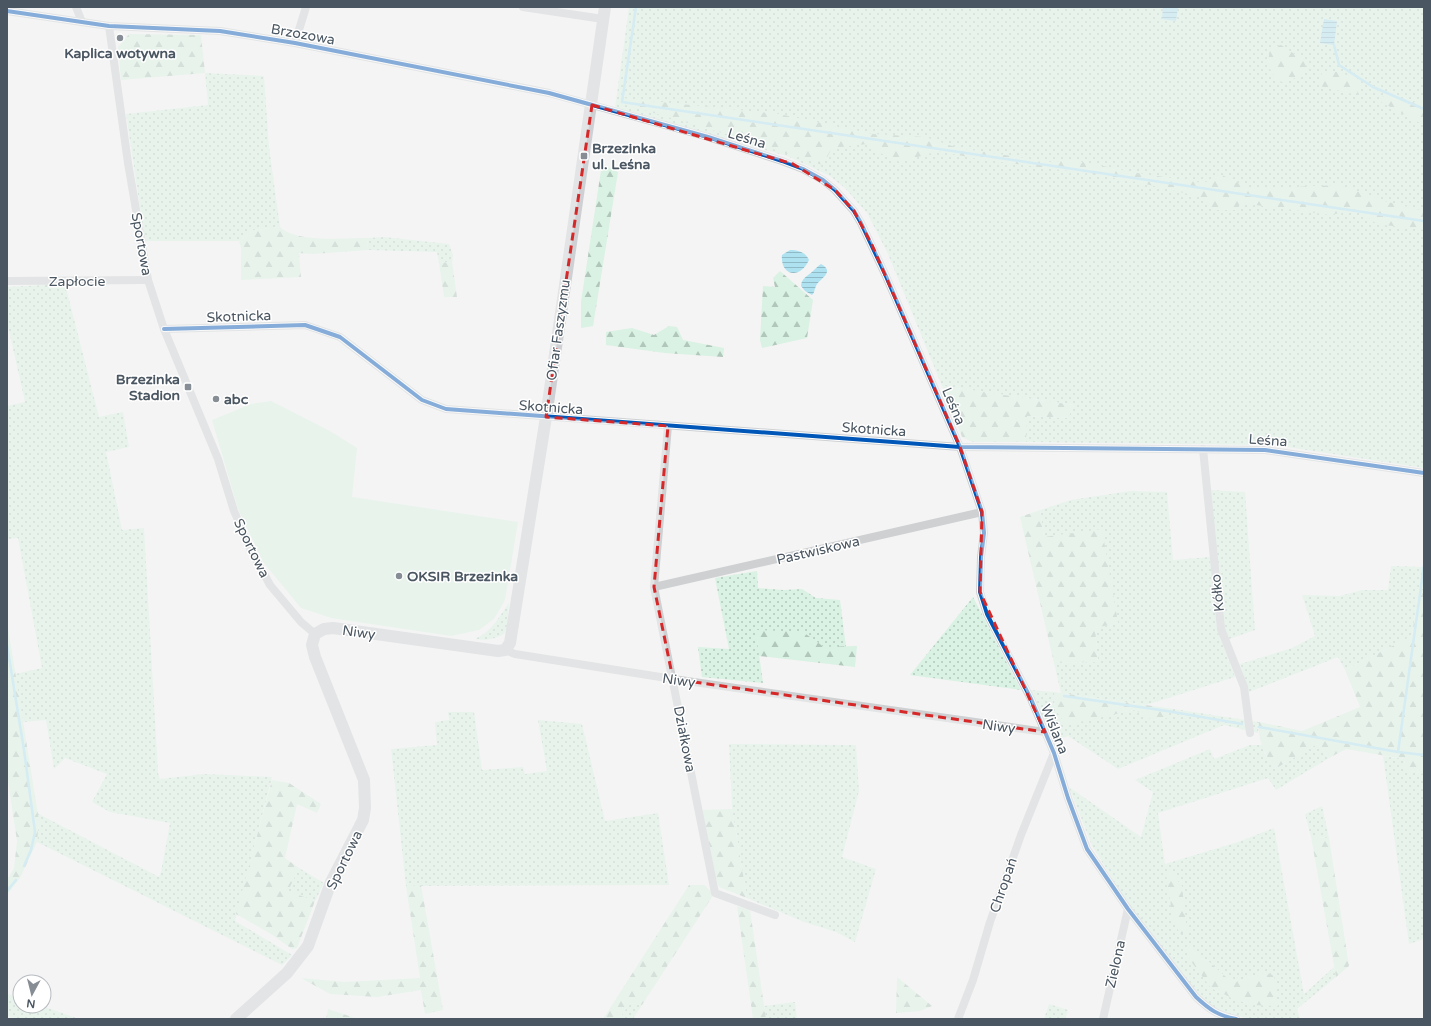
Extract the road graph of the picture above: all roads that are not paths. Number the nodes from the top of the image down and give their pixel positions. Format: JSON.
{"nodes":[{"id":1,"x":76,"y":7,"type":"edge"},
{"id":2,"x":306,"y":7,"type":"edge"},
{"id":3,"x":523,"y":7,"type":"edge"},
{"id":4,"x":7,"y":11,"type":"edge"},
{"id":5,"x":604,"y":13,"type":"edge"},
{"id":6,"x":82,"y":22,"type":"junction"},
{"id":7,"x":109,"y":26,"type":"junction"},
{"id":8,"x":295,"y":43,"type":"junction"},
{"id":9,"x":592,"y":106,"type":"junction"},
{"id":10,"x":148,"y":280,"type":"junction"},
{"id":11,"x":7,"y":281,"type":"edge"},
{"id":12,"x":164,"y":329,"type":"junction"},
{"id":13,"x":546,"y":417,"type":"junction"},
{"id":14,"x":668,"y":426,"type":"junction"},
{"id":15,"x":960,"y":447,"type":"junction"},
{"id":16,"x":1203,"y":449,"type":"junction"},
{"id":17,"x":1424,"y":473,"type":"edge"},
{"id":18,"x":982,"y":512,"type":"junction"},
{"id":19,"x":654,"y":587,"type":"junction"},
{"id":20,"x":315,"y":634,"type":"junction"},
{"id":21,"x":504,"y":650,"type":"junction"},
{"id":22,"x":673,"y":679,"type":"junction"},
{"id":23,"x":1045,"y":732,"type":"junction"},
{"id":24,"x":1250,"y":733,"type":"dead end"},
{"id":25,"x":1054,"y":753,"type":"junction"},
{"id":26,"x":1128,"y":909,"type":"junction"},
{"id":27,"x":775,"y":915,"type":"dead end"},
{"id":28,"x":236,"y":1019,"type":"edge"},
{"id":29,"x":958,"y":1019,"type":"edge"},
{"id":30,"x":1103,"y":1019,"type":"edge"},
{"id":31,"x":1236,"y":1019,"type":"edge"}],
"edges":[{"from":1,"to":6,"type":"street"},
{"from":2,"to":8,"type":"street"},
{"from":3,"to":5,"type":"street"},
{"from":4,"to":6,"type":"street","name":"Brzozowa"},
{"from":5,"to":9,"type":"street","name":"Ofiar Faszyzmu"},
{"from":6,"to":7,"type":"street","name":"Brzozowa"},
{"from":7,"to":8,"type":"street","name":"Brzozowa"},
{"from":7,"to":10,"type":"street","name":"Sportowa"},
{"from":8,"to":9,"type":"street","name":"Brzozowa"},
{"from":9,"to":13,"type":"street","name":"Ofiar Faszyzmu"},
{"from":9,"to":15,"type":"street","name":"Leśna"},
{"from":10,"to":11,"type":"street","name":"Zapłocie"},
{"from":10,"to":12,"type":"street","name":"Sportowa"},
{"from":12,"to":13,"type":"street","name":"Skotnicka"},
{"from":12,"to":20,"type":"street","name":"Sportowa"},
{"from":13,"to":14,"type":"street","name":"Skotnicka"},
{"from":13,"to":21,"type":"street","name":"Ofiar Faszyzmu"},
{"from":14,"to":15,"type":"street","name":"Skotnicka"},
{"from":14,"to":19,"type":"street","name":"Działkowa"},
{"from":15,"to":16,"type":"street","name":"Leśna"},
{"from":15,"to":18,"type":"street","name":"Wiślana"},
{"from":16,"to":17,"type":"street","name":"Leśna"},
{"from":16,"to":24,"type":"street","name":"Kółko"},
{"from":18,"to":19,"type":"street","name":"Pastwiskowa"},
{"from":18,"to":23,"type":"street","name":"Wiślana"},
{"from":19,"to":22,"type":"street","name":"Działkowa"},
{"from":20,"to":21,"type":"street","name":"Niwy"},
{"from":20,"to":28,"type":"street","name":"Sportowa"},
{"from":21,"to":22,"type":"street","name":"Niwy"},
{"from":22,"to":23,"type":"street","name":"Niwy"},
{"from":22,"to":27,"type":"street","name":"Działkowa"},
{"from":23,"to":25,"type":"street","name":"Wiślana"},
{"from":25,"to":26,"type":"street","name":"Wiślana"},
{"from":25,"to":29,"type":"street","name":"Chropań"},
{"from":26,"to":30,"type":"street","name":"Zielona"},
{"from":26,"to":31,"type":"street","name":"Wiślana"}]}
